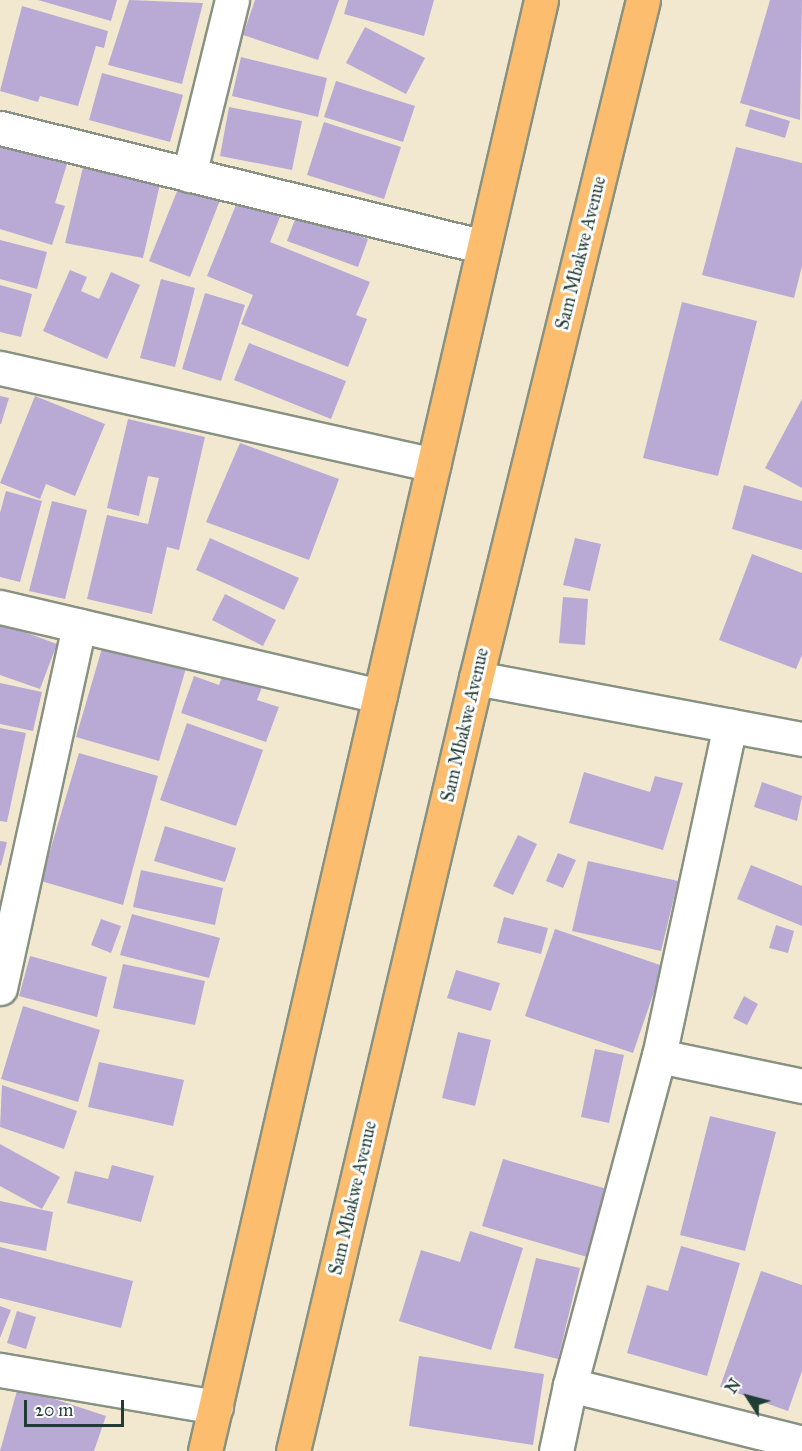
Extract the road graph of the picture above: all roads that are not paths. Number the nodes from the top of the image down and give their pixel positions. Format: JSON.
{"nodes":[{"id":1,"x":232,"y":0,"type":"edge"},
{"id":2,"x":541,"y":0,"type":"edge"},
{"id":3,"x":643,"y":0,"type":"edge"},
{"id":4,"x":0,"y":128,"type":"edge"},
{"id":5,"x":189,"y":175,"type":"junction"},
{"id":6,"x":484,"y":247,"type":"junction"},
{"id":7,"x":0,"y":368,"type":"edge"},
{"id":8,"x":434,"y":465,"type":"junction"},
{"id":9,"x":0,"y":607,"type":"edge"},
{"id":10,"x":79,"y":626,"type":"junction"},
{"id":11,"x":476,"y":678,"type":"junction"},
{"id":12,"x":380,"y":696,"type":"junction"},
{"id":13,"x":730,"y":726,"type":"junction"},
{"id":14,"x":802,"y":739,"type":"edge"},
{"id":15,"x":0,"y":988,"type":"edge"},
{"id":16,"x":659,"y":1056,"type":"junction"},
{"id":17,"x":802,"y":1086,"type":"edge"},
{"id":18,"x":0,"y":1370,"type":"edge"},
{"id":19,"x":570,"y":1385,"type":"junction"},
{"id":20,"x":216,"y":1407,"type":"junction"},
{"id":21,"x":802,"y":1443,"type":"edge"},
{"id":22,"x":205,"y":1451,"type":"edge"},
{"id":23,"x":293,"y":1451,"type":"edge"},
{"id":24,"x":555,"y":1451,"type":"edge"}],
"edges":[{"from":1,"to":5,"type":"street"},
{"from":2,"to":6,"type":"main road"},
{"from":3,"to":11,"type":"main road","name":"Sam Mbakwe Avenue"},
{"from":4,"to":5,"type":"street"},
{"from":5,"to":6,"type":"street"},
{"from":6,"to":8,"type":"main road"},
{"from":7,"to":8,"type":"street"},
{"from":8,"to":12,"type":"main road"},
{"from":9,"to":10,"type":"street"},
{"from":10,"to":12,"type":"street"},
{"from":10,"to":15,"type":"street"},
{"from":11,"to":13,"type":"street"},
{"from":11,"to":23,"type":"main road","name":"Sam Mbakwe Avenue"},
{"from":12,"to":20,"type":"main road"},
{"from":13,"to":14,"type":"street"},
{"from":13,"to":16,"type":"street"},
{"from":16,"to":17,"type":"street"},
{"from":16,"to":19,"type":"street"},
{"from":18,"to":20,"type":"street"},
{"from":19,"to":21,"type":"street"},
{"from":19,"to":24,"type":"street"},
{"from":20,"to":22,"type":"main road"}]}
